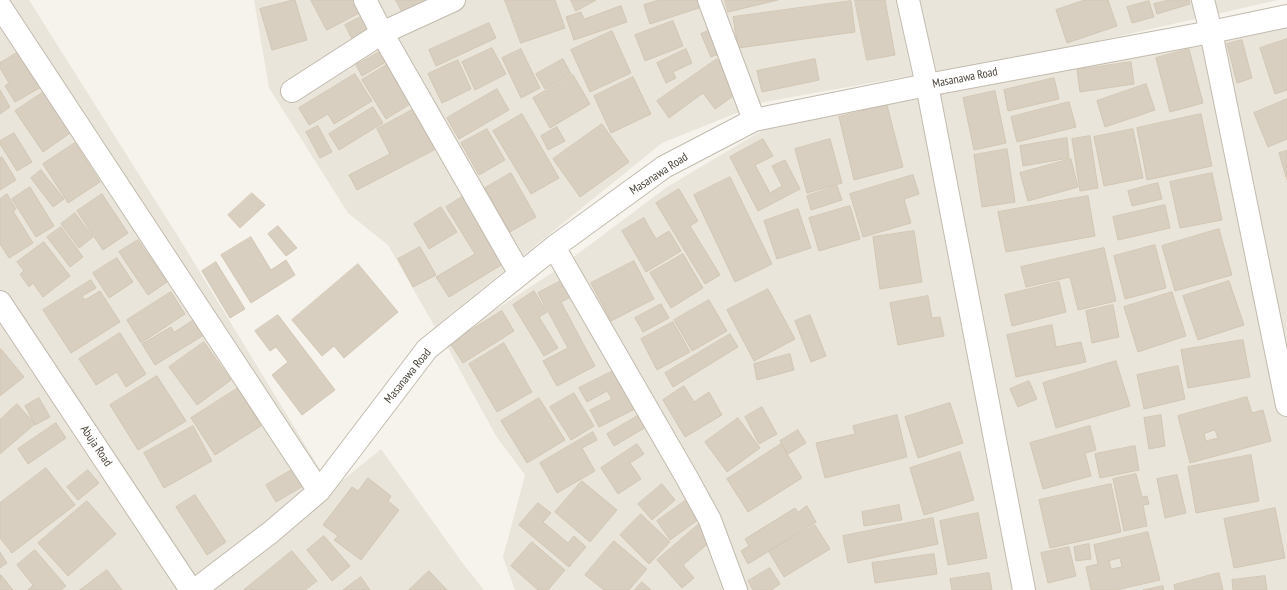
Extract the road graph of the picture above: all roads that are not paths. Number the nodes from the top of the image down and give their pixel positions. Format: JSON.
{"nodes":[{"id":1,"x":365,"y":0,"type":"edge"},
{"id":2,"x":454,"y":0,"type":"edge"},
{"id":3,"x":709,"y":0,"type":"edge"},
{"id":4,"x":908,"y":0,"type":"edge"},
{"id":5,"x":1203,"y":0,"type":"edge"},
{"id":6,"x":0,"y":6,"type":"edge"},
{"id":7,"x":1287,"y":16,"type":"edge"},
{"id":8,"x":1211,"y":32,"type":"junction"},
{"id":9,"x":382,"y":34,"type":"junction"},
{"id":10,"x":927,"y":86,"type":"junction"},
{"id":11,"x":292,"y":91,"type":"dead end"},
{"id":12,"x":754,"y":120,"type":"junction"},
{"id":13,"x":554,"y":247,"type":"junction"},
{"id":14,"x":520,"y":274,"type":"junction"},
{"id":15,"x":0,"y":302,"type":"edge"},
{"id":16,"x":1287,"y":405,"type":"edge"},
{"id":17,"x":319,"y":491,"type":"junction"},
{"id":18,"x":192,"y":590,"type":"edge"},
{"id":19,"x":195,"y":590,"type":"edge"},
{"id":20,"x":736,"y":590,"type":"edge"},
{"id":21,"x":1024,"y":590,"type":"edge"}],
"edges":[{"from":1,"to":9,"type":"street"},
{"from":2,"to":9,"type":"street"},
{"from":3,"to":12,"type":"street"},
{"from":4,"to":10,"type":"street"},
{"from":5,"to":8,"type":"street"},
{"from":6,"to":17,"type":"street"},
{"from":7,"to":8,"type":"street","name":"Masanawa Road"},
{"from":8,"to":10,"type":"street","name":"Masanawa Road"},
{"from":8,"to":16,"type":"street"},
{"from":9,"to":11,"type":"street"},
{"from":9,"to":14,"type":"street"},
{"from":10,"to":12,"type":"street","name":"Masanawa Road"},
{"from":10,"to":21,"type":"street"},
{"from":12,"to":13,"type":"street","name":"Masanawa Road"},
{"from":13,"to":14,"type":"street","name":"Masanawa Road"},
{"from":13,"to":20,"type":"street"},
{"from":14,"to":17,"type":"street","name":"Masanawa Road"},
{"from":15,"to":18,"type":"street","name":"Abuja Road"},
{"from":17,"to":19,"type":"street","name":"Masanawa Road"}]}
